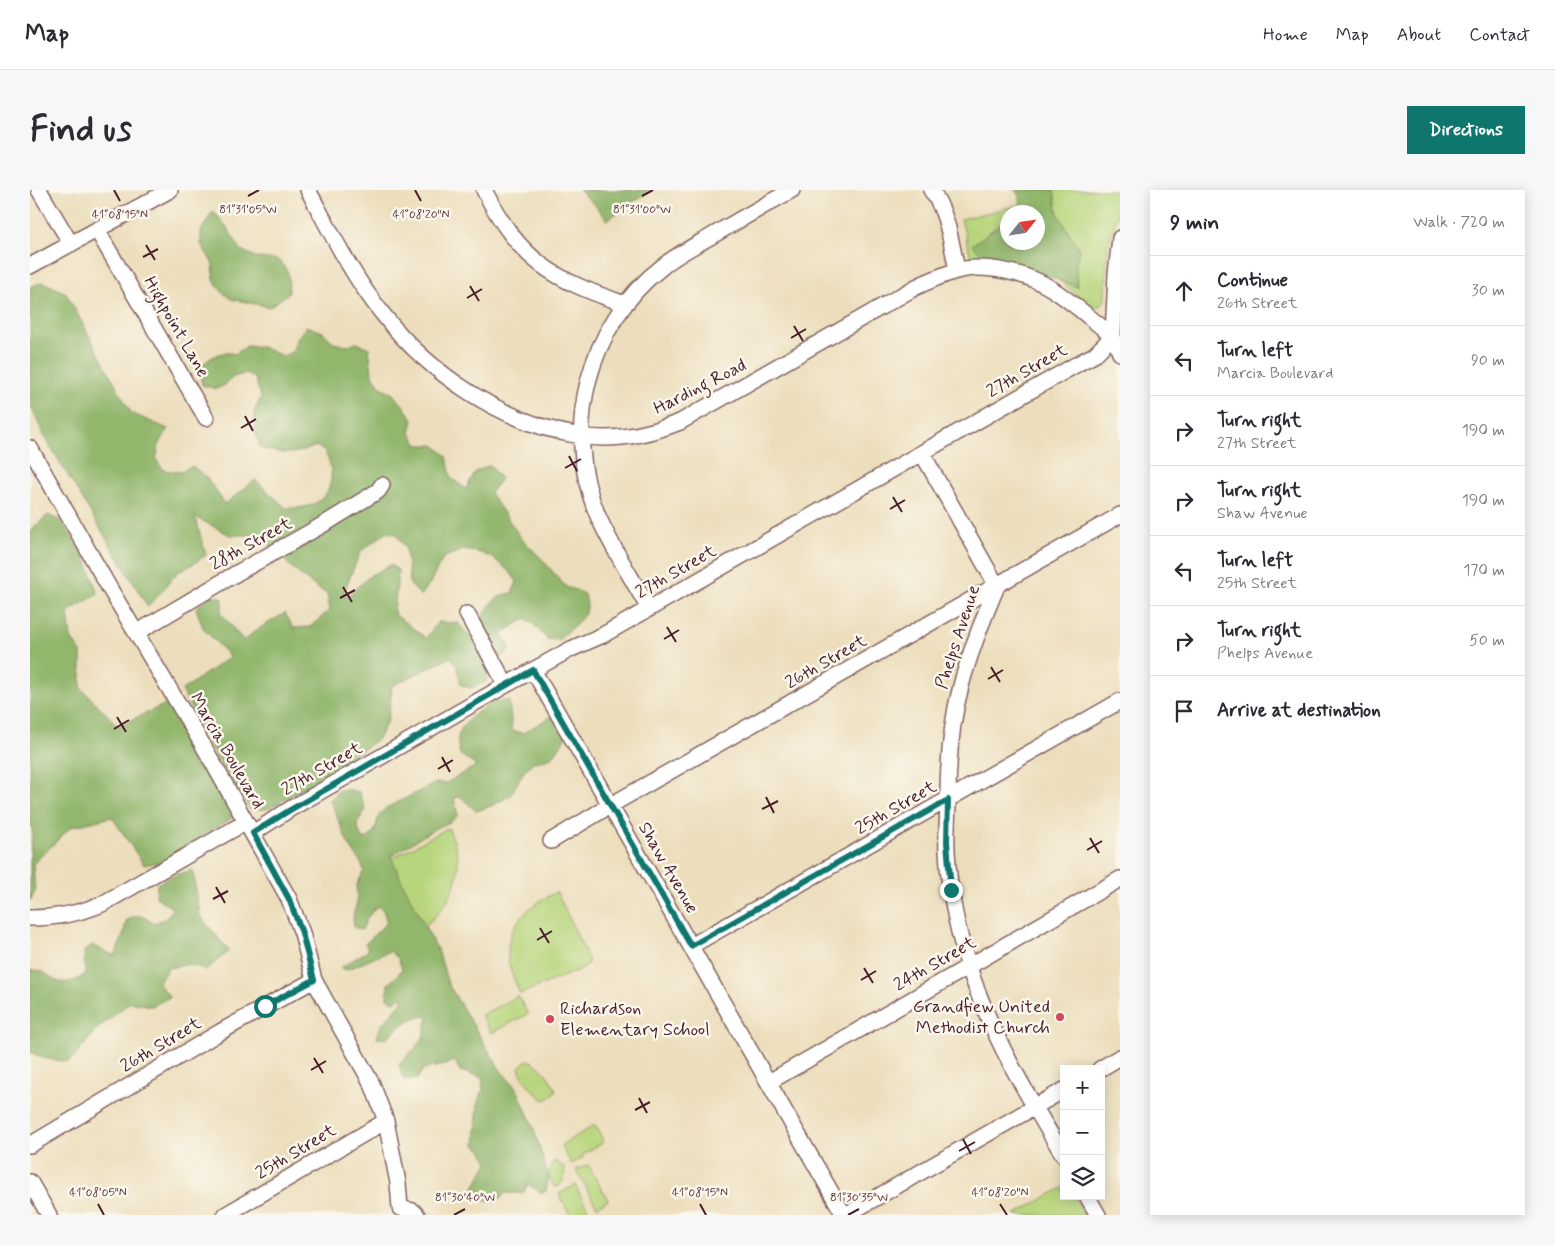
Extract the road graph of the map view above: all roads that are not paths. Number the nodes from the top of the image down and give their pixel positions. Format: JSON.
{"nodes":[{"id":1,"x":39,"y":190,"type":"edge"},
{"id":2,"x":170,"y":190,"type":"edge"},
{"id":3,"x":308,"y":190,"type":"edge"},
{"id":4,"x":484,"y":190,"type":"edge"},
{"id":5,"x":792,"y":190,"type":"edge"},
{"id":6,"x":932,"y":190,"type":"edge"},
{"id":7,"x":97,"y":230,"type":"junction"},
{"id":8,"x":1120,"y":238,"type":"edge"},
{"id":9,"x":71,"y":244,"type":"junction"},
{"id":10,"x":30,"y":266,"type":"edge"},
{"id":11,"x":957,"y":270,"type":"junction"},
{"id":12,"x":625,"y":304,"type":"junction"},
{"id":13,"x":1113,"y":336,"type":"junction"},
{"id":14,"x":1120,"y":352,"type":"edge"},
{"id":15,"x":206,"y":418,"type":"dead end"},
{"id":16,"x":580,"y":436,"type":"junction"},
{"id":17,"x":30,"y":448,"type":"edge"},
{"id":18,"x":922,"y":453,"type":"junction"},
{"id":19,"x":382,"y":485,"type":"dead end"},
{"id":20,"x":1120,"y":515,"type":"edge"},
{"id":21,"x":997,"y":586,"type":"junction"},
{"id":22,"x":649,"y":609,"type":"junction"},
{"id":23,"x":467,"y":614,"type":"dead end"},
{"id":24,"x":136,"y":633,"type":"junction"},
{"id":25,"x":533,"y":670,"type":"junction"},
{"id":26,"x":506,"y":684,"type":"junction"},
{"id":27,"x":1120,"y":701,"type":"edge"},
{"id":28,"x":948,"y":800,"type":"junction"},
{"id":29,"x":611,"y":805,"type":"junction"},
{"id":30,"x":249,"y":827,"type":"junction"},
{"id":31,"x":551,"y":841,"type":"dead end"},
{"id":32,"x":1120,"y":879,"type":"edge"},
{"id":33,"x":30,"y":918,"type":"edge"},
{"id":34,"x":691,"y":946,"type":"junction"},
{"id":35,"x":968,"y":966,"type":"junction"},
{"id":36,"x":314,"y":980,"type":"junction"},
{"id":37,"x":1120,"y":1057,"type":"edge"},
{"id":38,"x":1105,"y":1066,"type":"edge"},
{"id":39,"x":769,"y":1082,"type":"junction"},
{"id":40,"x":1060,"y":1092,"type":"edge"},
{"id":41,"x":1036,"y":1106,"type":"junction"},
{"id":42,"x":386,"y":1121,"type":"junction"},
{"id":43,"x":30,"y":1145,"type":"edge"},
{"id":44,"x":1063,"y":1155,"type":"edge"},
{"id":45,"x":30,"y":1182,"type":"edge"},
{"id":46,"x":1089,"y":1200,"type":"edge"},
{"id":47,"x":400,"y":1211,"type":"edge"},
{"id":48,"x":49,"y":1215,"type":"edge"},
{"id":49,"x":225,"y":1215,"type":"edge"},
{"id":50,"x":417,"y":1215,"type":"edge"},
{"id":51,"x":845,"y":1215,"type":"edge"},
{"id":52,"x":1098,"y":1215,"type":"edge"}],
"edges":[{"from":1,"to":9,"type":"street"},
{"from":2,"to":7,"type":"street"},
{"from":3,"to":16,"type":"street","name":"Harding Road"},
{"from":4,"to":12,"type":"street"},
{"from":5,"to":12,"type":"street"},
{"from":6,"to":11,"type":"street"},
{"from":7,"to":9,"type":"street"},
{"from":7,"to":15,"type":"street","name":"Highpoint Lane"},
{"from":8,"to":13,"type":"street"},
{"from":9,"to":10,"type":"street"},
{"from":11,"to":13,"type":"street","name":"Harding Road"},
{"from":11,"to":16,"type":"street","name":"Harding Road"},
{"from":12,"to":16,"type":"street"},
{"from":13,"to":14,"type":"street"},
{"from":13,"to":18,"type":"street","name":"27th Street"},
{"from":16,"to":22,"type":"street"},
{"from":17,"to":24,"type":"street","name":"Marcia Boulevard"},
{"from":18,"to":21,"type":"street","name":"Phelps Avenue"},
{"from":18,"to":22,"type":"street","name":"27th Street"},
{"from":19,"to":24,"type":"street","name":"28th Street"},
{"from":20,"to":21,"type":"street","name":"26th Street"},
{"from":21,"to":28,"type":"street","name":"Phelps Avenue"},
{"from":21,"to":29,"type":"street","name":"26th Street"},
{"from":22,"to":25,"type":"street","name":"27th Street"},
{"from":23,"to":26,"type":"street"},
{"from":24,"to":30,"type":"street","name":"Marcia Boulevard"},
{"from":25,"to":26,"type":"street","name":"27th Street"},
{"from":25,"to":29,"type":"street","name":"Shaw Avenue"},
{"from":26,"to":30,"type":"street","name":"27th Street"},
{"from":27,"to":28,"type":"street","name":"25th Street"},
{"from":28,"to":34,"type":"street","name":"25th Street"},
{"from":28,"to":35,"type":"street","name":"Phelps Avenue"},
{"from":29,"to":31,"type":"street","name":"26th Street"},
{"from":29,"to":34,"type":"street","name":"Shaw Avenue"},
{"from":30,"to":33,"type":"street","name":"27th Street"},
{"from":30,"to":36,"type":"street","name":"Marcia Boulevard"},
{"from":32,"to":35,"type":"street","name":"24th Street"},
{"from":34,"to":39,"type":"street","name":"Shaw Avenue"},
{"from":35,"to":39,"type":"street","name":"24th Street"},
{"from":35,"to":41,"type":"street","name":"Phelps Avenue"},
{"from":36,"to":42,"type":"street","name":"Marcia Boulevard"},
{"from":36,"to":43,"type":"street","name":"26th Street"},
{"from":37,"to":38,"type":"street"},
{"from":39,"to":51,"type":"street","name":"Shaw Avenue"},
{"from":40,"to":41,"type":"street"},
{"from":41,"to":44,"type":"street","name":"Phelps Avenue"},
{"from":41,"to":51,"type":"street"},
{"from":42,"to":47,"type":"street","name":"Marcia Boulevard"},
{"from":42,"to":49,"type":"street","name":"25th Street"},
{"from":45,"to":48,"type":"street"},
{"from":46,"to":52,"type":"street"},
{"from":47,"to":50,"type":"street","name":"Marcia Boulevard"}]}
